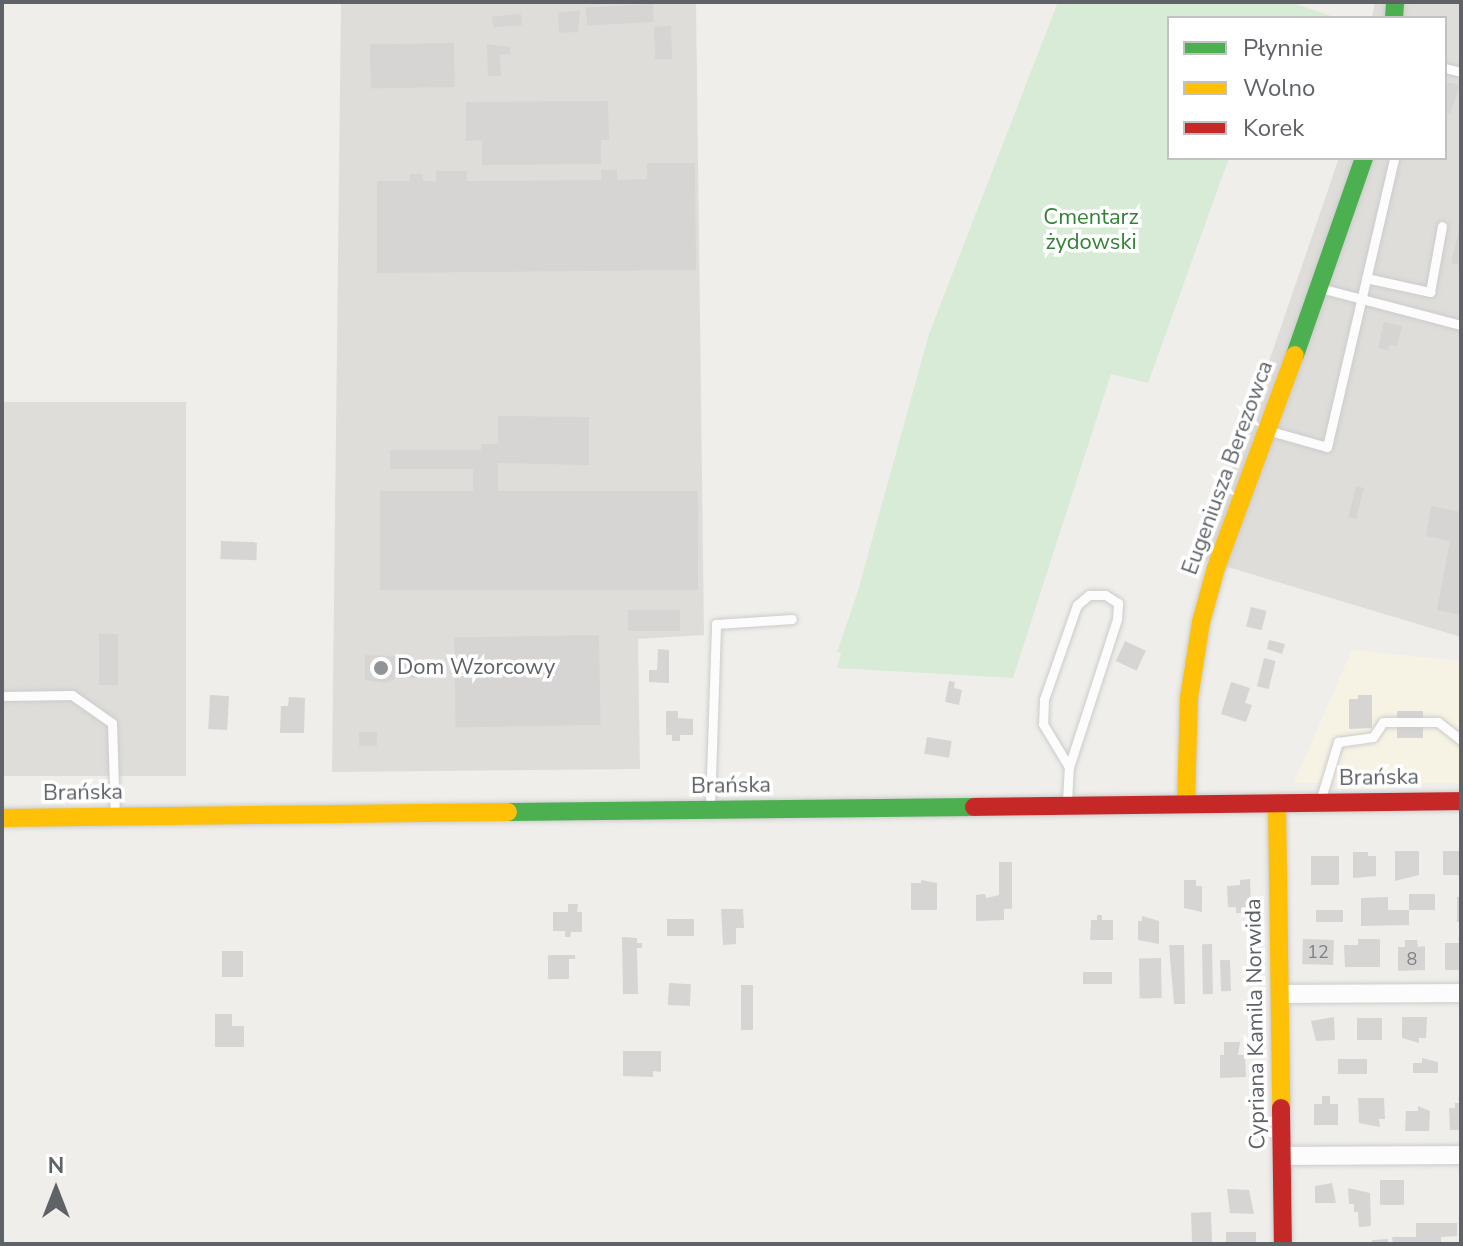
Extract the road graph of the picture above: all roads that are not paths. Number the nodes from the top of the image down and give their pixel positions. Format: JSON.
{"nodes":[{"id":1,"x":1363,"y":160,"type":"edge"},
{"id":2,"x":1394,"y":160,"type":"edge"},
{"id":3,"x":1442,"y":226,"type":"dead end"},
{"id":4,"x":1366,"y":278,"type":"junction"},
{"id":5,"x":1320,"y":288,"type":"junction"},
{"id":6,"x":1360,"y":299,"type":"junction"},
{"id":7,"x":1461,"y":325,"type":"edge"},
{"id":8,"x":1267,"y":429,"type":"junction"},
{"id":9,"x":792,"y":619,"type":"dead end"},
{"id":10,"x":2,"y":696,"type":"edge"},
{"id":11,"x":1461,"y":740,"type":"edge"},
{"id":12,"x":1069,"y":767,"type":"junction"},
{"id":13,"x":1461,"y":801,"type":"edge"},
{"id":14,"x":1277,"y":803,"type":"junction"},
{"id":15,"x":1320,"y":803,"type":"junction"},
{"id":16,"x":1186,"y":804,"type":"junction"},
{"id":17,"x":1067,"y":806,"type":"junction"},
{"id":18,"x":710,"y":811,"type":"junction"},
{"id":19,"x":115,"y":817,"type":"junction"},
{"id":20,"x":2,"y":818,"type":"edge"},
{"id":21,"x":1461,"y":993,"type":"edge"},
{"id":22,"x":1280,"y":994,"type":"junction"},
{"id":23,"x":1461,"y":1155,"type":"edge"},
{"id":24,"x":1282,"y":1156,"type":"junction"},
{"id":25,"x":1283,"y":1244,"type":"edge"}],
"edges":[{"from":1,"to":5,"type":"street","name":"Eugeniusza Berezowca"},
{"from":2,"to":4,"type":"lane"},
{"from":3,"to":4,"type":"lane"},
{"from":4,"to":6,"type":"lane"},
{"from":5,"to":6,"type":"lane"},
{"from":5,"to":8,"type":"street","name":"Eugeniusza Berezowca"},
{"from":6,"to":7,"type":"lane"},
{"from":6,"to":8,"type":"lane"},
{"from":8,"to":16,"type":"street","name":"Eugeniusza Berezowca"},
{"from":9,"to":18,"type":"lane"},
{"from":10,"to":19,"type":"lane"},
{"from":11,"to":15,"type":"lane"},
{"from":12,"to":12,"type":"lane"},
{"from":12,"to":17,"type":"lane"},
{"from":13,"to":15,"type":"street","name":"Brańska"},
{"from":14,"to":15,"type":"street","name":"Brańska"},
{"from":14,"to":16,"type":"street","name":"Brańska"},
{"from":14,"to":22,"type":"street","name":"Cypriana Kamila Norwida"},
{"from":16,"to":17,"type":"street","name":"Brańska"},
{"from":17,"to":18,"type":"street","name":"Brańska"},
{"from":18,"to":19,"type":"street","name":"Brańska"},
{"from":19,"to":20,"type":"street","name":"Brańska"},
{"from":21,"to":22,"type":"street"},
{"from":22,"to":24,"type":"street","name":"Cypriana Kamila Norwida"},
{"from":23,"to":24,"type":"street"},
{"from":24,"to":25,"type":"street","name":"Cypriana Kamila Norwida"}]}
